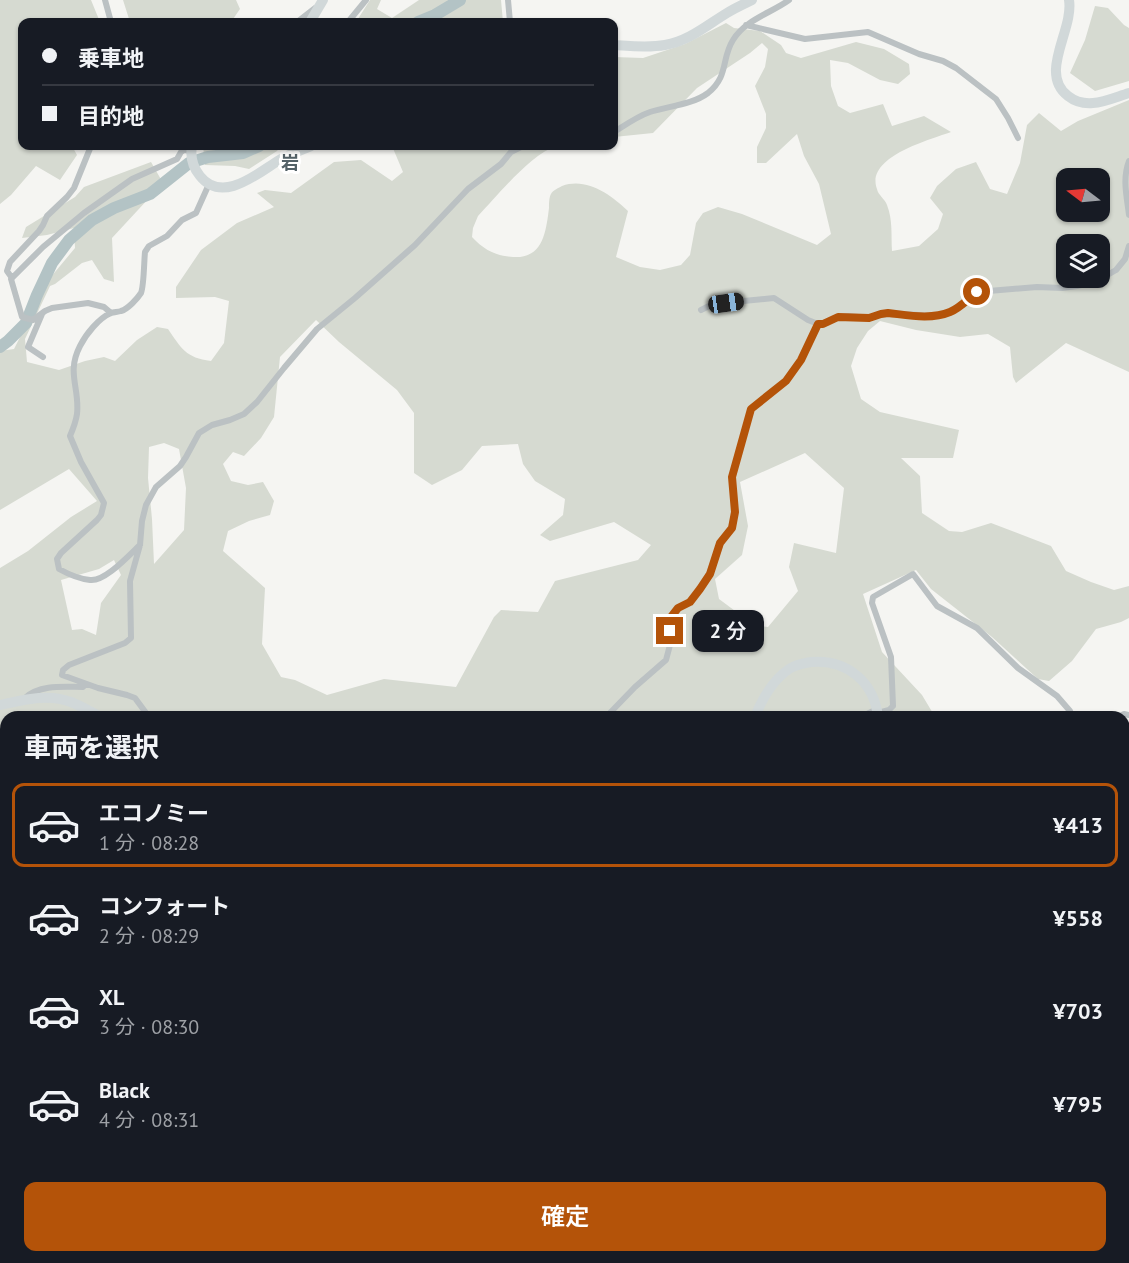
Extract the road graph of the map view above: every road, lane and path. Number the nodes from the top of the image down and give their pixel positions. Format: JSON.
{"nodes":[{"id":1,"x":105,"y":0,"type":"edge"},
{"id":2,"x":366,"y":0,"type":"edge"},
{"id":3,"x":508,"y":0,"type":"edge"},
{"id":4,"x":752,"y":0,"type":"edge"},
{"id":5,"x":789,"y":0,"type":"edge"},
{"id":6,"x":1070,"y":0,"type":"edge"},
{"id":7,"x":322,"y":2,"type":"edge"},
{"id":8,"x":110,"y":18,"type":"edge"},
{"id":9,"x":302,"y":18,"type":"edge"},
{"id":10,"x":312,"y":18,"type":"edge"},
{"id":11,"x":351,"y":18,"type":"edge"},
{"id":12,"x":510,"y":18,"type":"edge"},
{"id":13,"x":746,"y":25,"type":"junction"},
{"id":14,"x":618,"y":45,"type":"edge"},
{"id":15,"x":1129,"y":93,"type":"edge"},
{"id":16,"x":618,"y":130,"type":"edge"},
{"id":17,"x":1018,"y":138,"type":"dead end"},
{"id":18,"x":89,"y":150,"type":"edge"},
{"id":19,"x":302,"y":150,"type":"edge"},
{"id":20,"x":515,"y":150,"type":"edge"},
{"id":21,"x":191,"y":151,"type":"edge"},
{"id":22,"x":1129,"y":161,"type":"edge"},
{"id":23,"x":210,"y":184,"type":"junction"},
{"id":24,"x":1129,"y":215,"type":"edge"},
{"id":25,"x":1129,"y":246,"type":"edge"},
{"id":26,"x":12,"y":278,"type":"junction"},
{"id":27,"x":701,"y":310,"type":"dead end"},
{"id":28,"x":42,"y":313,"type":"junction"},
{"id":29,"x":111,"y":313,"type":"junction"},
{"id":30,"x":818,"y":324,"type":"junction"},
{"id":31,"x":43,"y":357,"type":"dead end"},
{"id":32,"x":140,"y":545,"type":"junction"},
{"id":33,"x":86,"y":684,"type":"junction"},
{"id":34,"x":24,"y":699,"type":"junction"},
{"id":35,"x":0,"y":705,"type":"edge"},
{"id":36,"x":89,"y":711,"type":"edge"},
{"id":37,"x":145,"y":711,"type":"edge"},
{"id":38,"x":612,"y":711,"type":"edge"},
{"id":39,"x":758,"y":711,"type":"edge"},
{"id":40,"x":877,"y":711,"type":"edge"},
{"id":41,"x":885,"y":711,"type":"edge"},
{"id":42,"x":1070,"y":711,"type":"edge"}],
"edges":[{"from":1,"to":8,"type":"street"},
{"from":2,"to":11,"type":"street"},
{"from":3,"to":12,"type":"street"},
{"from":4,"to":14,"type":"main road"},
{"from":5,"to":13,"type":"street"},
{"from":6,"to":15,"type":"main road"},
{"from":7,"to":9,"type":"street"},
{"from":7,"to":10,"type":"main road"},
{"from":13,"to":16,"type":"street"},
{"from":13,"to":17,"type":"street"},
{"from":18,"to":26,"type":"street"},
{"from":19,"to":23,"type":"main road"},
{"from":20,"to":32,"type":"street"},
{"from":21,"to":23,"type":"main road"},
{"from":21,"to":26,"type":"street"},
{"from":22,"to":24,"type":"street"},
{"from":23,"to":29,"type":"street"},
{"from":25,"to":30,"type":"street"},
{"from":26,"to":28,"type":"street"},
{"from":27,"to":30,"type":"street"},
{"from":28,"to":29,"type":"street"},
{"from":28,"to":31,"type":"street"},
{"from":29,"to":32,"type":"street"},
{"from":30,"to":38,"type":"street"},
{"from":32,"to":33,"type":"street"},
{"from":33,"to":34,"type":"street"},
{"from":33,"to":37,"type":"street"},
{"from":34,"to":35,"type":"main road"},
{"from":34,"to":36,"type":"main road"},
{"from":39,"to":40,"type":"main road"},
{"from":41,"to":42,"type":"street"}]}
